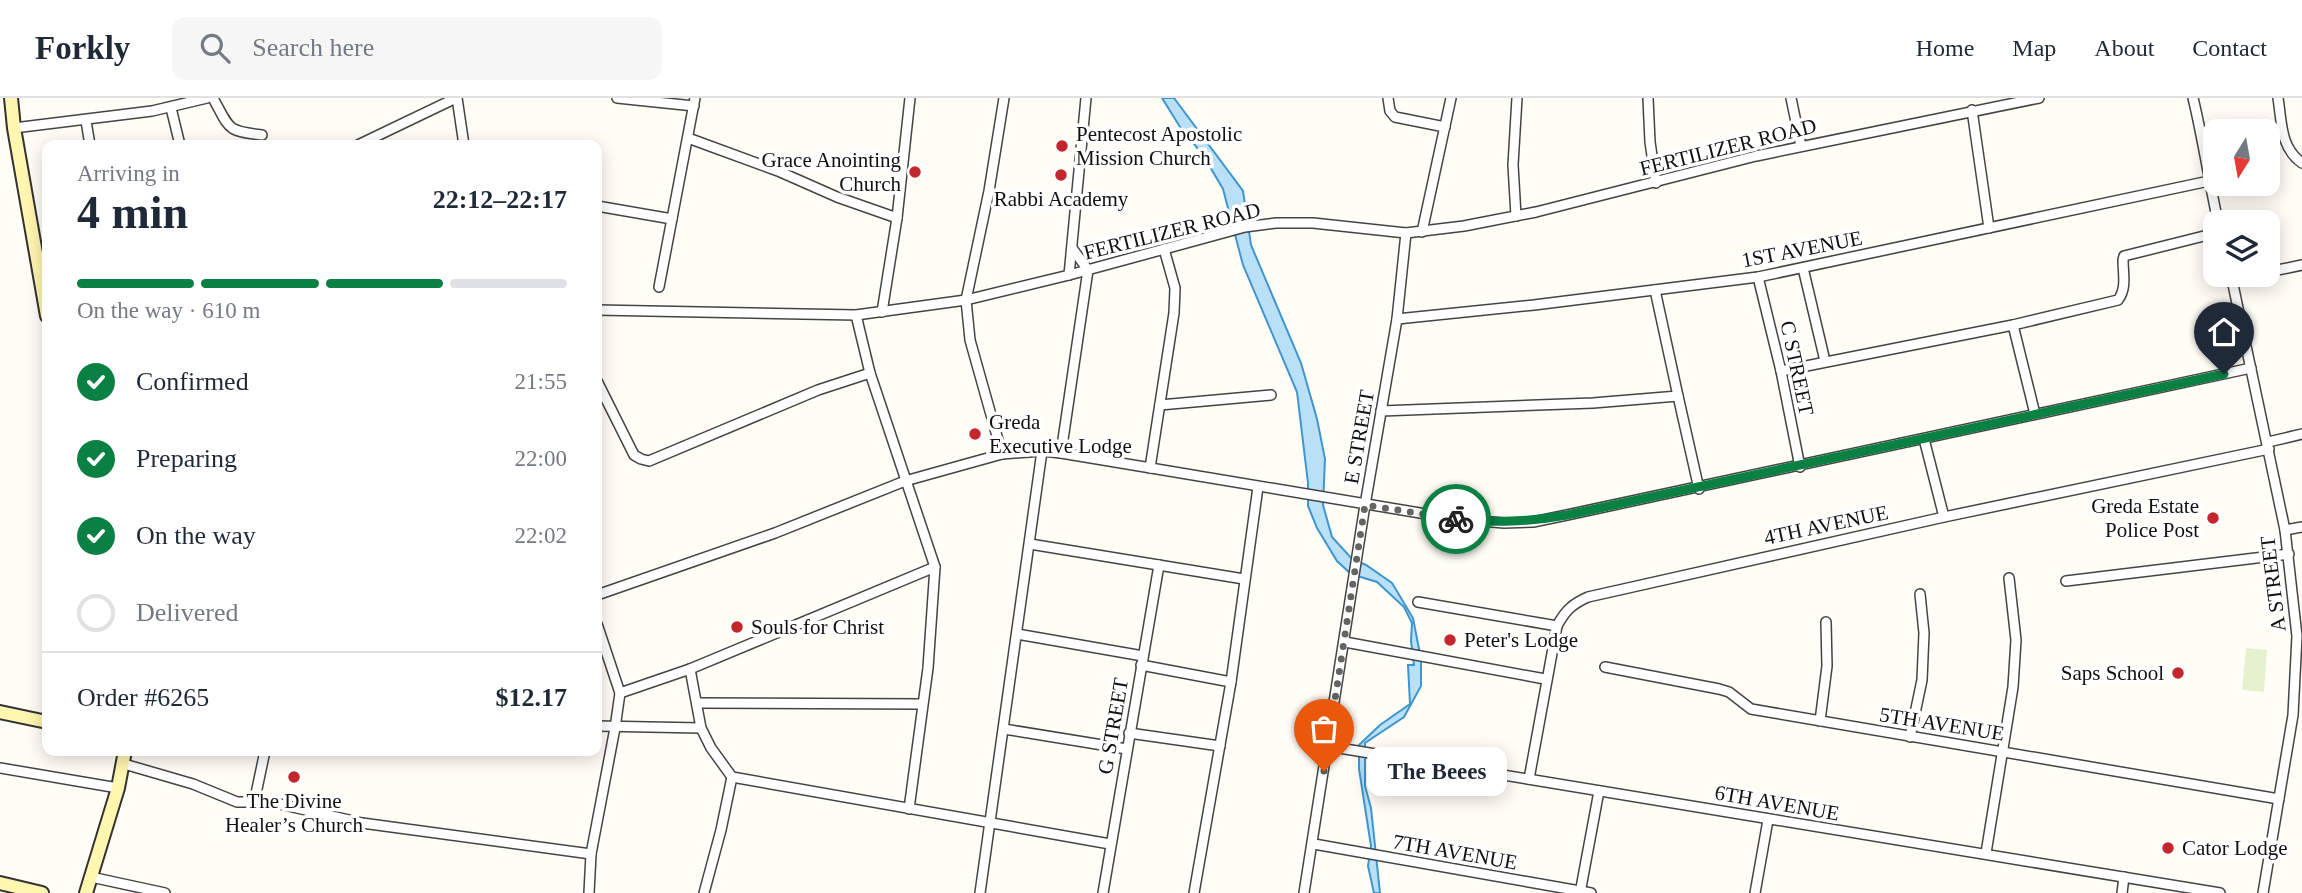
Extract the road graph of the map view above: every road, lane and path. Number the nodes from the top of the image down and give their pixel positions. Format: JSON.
{"nodes":[{"id":1,"x":11,"y":98,"type":"edge"},
{"id":2,"x":207,"y":98,"type":"edge"},
{"id":3,"x":214,"y":98,"type":"edge"},
{"id":4,"x":456,"y":98,"type":"edge"},
{"id":5,"x":617,"y":98,"type":"edge"},
{"id":6,"x":910,"y":98,"type":"edge"},
{"id":7,"x":1004,"y":98,"type":"edge"},
{"id":8,"x":1086,"y":98,"type":"edge"},
{"id":9,"x":1388,"y":98,"type":"edge"},
{"id":10,"x":1451,"y":98,"type":"edge"},
{"id":11,"x":1517,"y":98,"type":"edge"},
{"id":12,"x":1648,"y":98,"type":"edge"},
{"id":13,"x":1791,"y":98,"type":"edge"},
{"id":14,"x":2039,"y":98,"type":"edge"},
{"id":15,"x":2193,"y":98,"type":"edge"},
{"id":16,"x":2278,"y":98,"type":"edge"},
{"id":17,"x":695,"y":102,"type":"edge"},
{"id":18,"x":171,"y":108,"type":"junction"},
{"id":19,"x":1972,"y":110,"type":"junction"},
{"id":20,"x":86,"y":121,"type":"junction"},
{"id":21,"x":1445,"y":127,"type":"junction"},
{"id":22,"x":14,"y":128,"type":"junction"},
{"id":23,"x":262,"y":135,"type":"dead end"},
{"id":24,"x":688,"y":138,"type":"junction"},
{"id":25,"x":89,"y":140,"type":"edge"},
{"id":26,"x":179,"y":140,"type":"edge"},
{"id":27,"x":368,"y":140,"type":"edge"},
{"id":28,"x":463,"y":140,"type":"edge"},
{"id":29,"x":2203,"y":141,"type":"edge"},
{"id":30,"x":1801,"y":146,"type":"junction"},
{"id":31,"x":2302,"y":163,"type":"edge"},
{"id":32,"x":2203,"y":182,"type":"edge"},
{"id":33,"x":1656,"y":183,"type":"junction"},
{"id":34,"x":602,"y":207,"type":"edge"},
{"id":35,"x":1516,"y":216,"type":"junction"},
{"id":36,"x":897,"y":218,"type":"junction"},
{"id":37,"x":673,"y":219,"type":"junction"},
{"id":38,"x":1989,"y":229,"type":"junction"},
{"id":39,"x":1422,"y":232,"type":"junction"},
{"id":40,"x":1406,"y":233,"type":"junction"},
{"id":41,"x":2203,"y":236,"type":"edge"},
{"id":42,"x":1072,"y":248,"type":"junction"},
{"id":43,"x":1164,"y":249,"type":"junction"},
{"id":44,"x":2302,"y":265,"type":"edge"},
{"id":45,"x":1803,"y":268,"type":"junction"},
{"id":46,"x":1088,"y":270,"type":"junction"},
{"id":47,"x":2280,"y":270,"type":"edge"},
{"id":48,"x":1069,"y":275,"type":"junction"},
{"id":49,"x":1758,"y":277,"type":"junction"},
{"id":50,"x":659,"y":287,"type":"dead end"},
{"id":51,"x":2234,"y":287,"type":"edge"},
{"id":52,"x":42,"y":288,"type":"edge"},
{"id":53,"x":1655,"y":290,"type":"junction"},
{"id":54,"x":966,"y":300,"type":"junction"},
{"id":55,"x":602,"y":310,"type":"edge"},
{"id":56,"x":882,"y":312,"type":"junction"},
{"id":57,"x":856,"y":315,"type":"junction"},
{"id":58,"x":1397,"y":319,"type":"junction"},
{"id":59,"x":2014,"y":325,"type":"junction"},
{"id":60,"x":1825,"y":361,"type":"junction"},
{"id":61,"x":2250,"y":368,"type":"junction"},
{"id":62,"x":1781,"y":371,"type":"junction"},
{"id":63,"x":870,"y":373,"type":"junction"},
{"id":64,"x":602,"y":391,"type":"edge"},
{"id":65,"x":1271,"y":395,"type":"dead end"},
{"id":66,"x":1678,"y":396,"type":"junction"},
{"id":67,"x":1160,"y":405,"type":"junction"},
{"id":68,"x":1381,"y":411,"type":"junction"},
{"id":69,"x":2035,"y":414,"type":"junction"},
{"id":70,"x":2302,"y":434,"type":"edge"},
{"id":71,"x":1924,"y":439,"type":"junction"},
{"id":72,"x":2268,"y":445,"type":"junction"},
{"id":73,"x":1042,"y":451,"type":"junction"},
{"id":74,"x":1061,"y":453,"type":"junction"},
{"id":75,"x":1002,"y":454,"type":"junction"},
{"id":76,"x":1800,"y":467,"type":"junction"},
{"id":77,"x":1150,"y":468,"type":"junction"},
{"id":78,"x":905,"y":481,"type":"junction"},
{"id":79,"x":1258,"y":487,"type":"junction"},
{"id":80,"x":1699,"y":489,"type":"junction"},
{"id":81,"x":1365,"y":505,"type":"junction"},
{"id":82,"x":1944,"y":517,"type":"junction"},
{"id":83,"x":2302,"y":527,"type":"edge"},
{"id":84,"x":2285,"y":530,"type":"junction"},
{"id":85,"x":1030,"y":544,"type":"junction"},
{"id":86,"x":2289,"y":554,"type":"junction"},
{"id":87,"x":1159,"y":565,"type":"junction"},
{"id":88,"x":935,"y":567,"type":"junction"},
{"id":89,"x":2009,"y":578,"type":"dead end"},
{"id":90,"x":1244,"y":579,"type":"junction"},
{"id":91,"x":2066,"y":581,"type":"dead end"},
{"id":92,"x":602,"y":593,"type":"edge"},
{"id":93,"x":1920,"y":594,"type":"dead end"},
{"id":94,"x":1418,"y":602,"type":"dead end"},
{"id":95,"x":1826,"y":622,"type":"dead end"},
{"id":96,"x":1557,"y":626,"type":"junction"},
{"id":97,"x":1017,"y":634,"type":"junction"},
{"id":98,"x":2300,"y":635,"type":"edge"},
{"id":99,"x":602,"y":639,"type":"edge"},
{"id":100,"x":1345,"y":642,"type":"junction"},
{"id":101,"x":1142,"y":660,"type":"junction"},
{"id":102,"x":1605,"y":667,"type":"dead end"},
{"id":103,"x":690,"y":669,"type":"junction"},
{"id":104,"x":1545,"y":679,"type":"junction"},
{"id":105,"x":1231,"y":682,"type":"junction"},
{"id":106,"x":620,"y":693,"type":"junction"},
{"id":107,"x":697,"y":703,"type":"junction"},
{"id":108,"x":922,"y":704,"type":"junction"},
{"id":109,"x":0,"y":712,"type":"edge"},
{"id":110,"x":42,"y":721,"type":"edge"},
{"id":111,"x":1820,"y":721,"type":"junction"},
{"id":112,"x":602,"y":727,"type":"edge"},
{"id":113,"x":615,"y":728,"type":"junction"},
{"id":114,"x":701,"y":728,"type":"junction"},
{"id":115,"x":1004,"y":729,"type":"junction"},
{"id":116,"x":1129,"y":733,"type":"junction"},
{"id":117,"x":1910,"y":737,"type":"junction"},
{"id":118,"x":1220,"y":746,"type":"junction"},
{"id":119,"x":1327,"y":746,"type":"junction"},
{"id":120,"x":1127,"y":749,"type":"junction"},
{"id":121,"x":2003,"y":751,"type":"junction"},
{"id":122,"x":264,"y":756,"type":"edge"},
{"id":123,"x":124,"y":757,"type":"edge"},
{"id":124,"x":0,"y":768,"type":"edge"},
{"id":125,"x":732,"y":777,"type":"junction"},
{"id":126,"x":1529,"y":779,"type":"junction"},
{"id":127,"x":118,"y":788,"type":"junction"},
{"id":128,"x":1598,"y":791,"type":"junction"},
{"id":129,"x":2279,"y":799,"type":"junction"},
{"id":130,"x":254,"y":803,"type":"junction"},
{"id":131,"x":909,"y":809,"type":"junction"},
{"id":132,"x":1768,"y":820,"type":"junction"},
{"id":133,"x":988,"y":821,"type":"junction"},
{"id":134,"x":1110,"y":844,"type":"junction"},
{"id":135,"x":1314,"y":844,"type":"junction"},
{"id":136,"x":1986,"y":853,"type":"junction"},
{"id":137,"x":591,"y":854,"type":"junction"},
{"id":138,"x":91,"y":877,"type":"junction"},
{"id":139,"x":2124,"y":877,"type":"junction"},
{"id":140,"x":0,"y":883,"type":"edge"},
{"id":141,"x":1580,"y":892,"type":"edge"},
{"id":142,"x":42,"y":893,"type":"edge"},
{"id":143,"x":86,"y":893,"type":"edge"},
{"id":144,"x":164,"y":893,"type":"edge"},
{"id":145,"x":589,"y":893,"type":"edge"},
{"id":146,"x":704,"y":893,"type":"edge"},
{"id":147,"x":980,"y":893,"type":"edge"},
{"id":148,"x":1103,"y":893,"type":"edge"},
{"id":149,"x":1194,"y":893,"type":"edge"},
{"id":150,"x":1304,"y":893,"type":"edge"},
{"id":151,"x":1591,"y":893,"type":"edge"},
{"id":152,"x":1755,"y":893,"type":"edge"},
{"id":153,"x":2122,"y":893,"type":"edge"},
{"id":154,"x":2220,"y":893,"type":"edge"},
{"id":155,"x":2263,"y":893,"type":"edge"}],
"edges":[{"from":1,"to":22,"type":"street"},
{"from":2,"to":18,"type":"street"},
{"from":3,"to":23,"type":"street"},
{"from":4,"to":27,"type":"street"},
{"from":4,"to":28,"type":"street"},
{"from":5,"to":17,"type":"street"},
{"from":6,"to":36,"type":"street"},
{"from":7,"to":54,"type":"street"},
{"from":8,"to":42,"type":"street"},
{"from":9,"to":21,"type":"street"},
{"from":10,"to":21,"type":"street"},
{"from":11,"to":35,"type":"street"},
{"from":12,"to":33,"type":"street"},
{"from":13,"to":30,"type":"street"},
{"from":14,"to":19,"type":"street","name":"FERTILIZER ROAD"},
{"from":15,"to":29,"type":"street"},
{"from":16,"to":31,"type":"street"},
{"from":17,"to":24,"type":"street"},
{"from":18,"to":20,"type":"street"},
{"from":18,"to":26,"type":"street"},
{"from":19,"to":30,"type":"street","name":"FERTILIZER ROAD"},
{"from":19,"to":38,"type":"street"},
{"from":20,"to":22,"type":"street"},
{"from":20,"to":25,"type":"street"},
{"from":21,"to":39,"type":"street"},
{"from":22,"to":52,"type":"street"},
{"from":24,"to":36,"type":"street"},
{"from":24,"to":37,"type":"street"},
{"from":30,"to":33,"type":"street","name":"FERTILIZER ROAD"},
{"from":32,"to":38,"type":"street","name":"1ST AVENUE"},
{"from":33,"to":35,"type":"street","name":"FERTILIZER ROAD"},
{"from":34,"to":37,"type":"street"},
{"from":35,"to":39,"type":"street","name":"FERTILIZER ROAD"},
{"from":36,"to":56,"type":"street"},
{"from":37,"to":50,"type":"street"},
{"from":38,"to":45,"type":"street","name":"1ST AVENUE"},
{"from":39,"to":40,"type":"street","name":"FERTILIZER ROAD"},
{"from":40,"to":43,"type":"street","name":"FERTILIZER ROAD"},
{"from":40,"to":58,"type":"street","name":"E STREET"},
{"from":41,"to":59,"type":"street"},
{"from":42,"to":46,"type":"street"},
{"from":42,"to":48,"type":"street"},
{"from":43,"to":46,"type":"street","name":"FERTILIZER ROAD"},
{"from":43,"to":67,"type":"street"},
{"from":44,"to":47,"type":"street"},
{"from":45,"to":49,"type":"street","name":"1ST AVENUE"},
{"from":45,"to":60,"type":"street"},
{"from":46,"to":48,"type":"street","name":"FERTILIZER ROAD"},
{"from":46,"to":74,"type":"street"},
{"from":48,"to":54,"type":"street","name":"FERTILIZER ROAD"},
{"from":49,"to":53,"type":"street","name":"1ST AVENUE"},
{"from":49,"to":62,"type":"street","name":"C STREET"},
{"from":51,"to":61,"type":"street","name":"A STREET"},
{"from":53,"to":58,"type":"street","name":"1ST AVENUE"},
{"from":53,"to":66,"type":"street"},
{"from":54,"to":56,"type":"street","name":"FERTILIZER ROAD"},
{"from":54,"to":75,"type":"street"},
{"from":55,"to":57,"type":"street","name":"FERTILIZER ROAD"},
{"from":56,"to":57,"type":"street","name":"FERTILIZER ROAD"},
{"from":57,"to":63,"type":"street"},
{"from":58,"to":68,"type":"street","name":"E STREET"},
{"from":59,"to":60,"type":"street"},
{"from":59,"to":69,"type":"street"},
{"from":60,"to":62,"type":"street"},
{"from":61,"to":69,"type":"street"},
{"from":61,"to":72,"type":"street","name":"A STREET"},
{"from":62,"to":76,"type":"street","name":"C STREET"},
{"from":63,"to":64,"type":"street"},
{"from":63,"to":78,"type":"street"},
{"from":65,"to":67,"type":"street"},
{"from":66,"to":68,"type":"street"},
{"from":66,"to":80,"type":"street"},
{"from":67,"to":77,"type":"street"},
{"from":68,"to":81,"type":"street","name":"E STREET"},
{"from":69,"to":71,"type":"street"},
{"from":70,"to":72,"type":"street","name":"4TH AVENUE"},
{"from":71,"to":76,"type":"street"},
{"from":71,"to":82,"type":"street"},
{"from":72,"to":82,"type":"street","name":"4TH AVENUE"},
{"from":72,"to":84,"type":"street","name":"A STREET"},
{"from":73,"to":74,"type":"street"},
{"from":73,"to":75,"type":"street"},
{"from":73,"to":85,"type":"street"},
{"from":74,"to":77,"type":"street"},
{"from":75,"to":78,"type":"street"},
{"from":76,"to":80,"type":"street"},
{"from":77,"to":79,"type":"street"},
{"from":78,"to":88,"type":"street"},
{"from":78,"to":92,"type":"street"},
{"from":79,"to":81,"type":"street"},
{"from":79,"to":90,"type":"street"},
{"from":80,"to":81,"type":"street"},
{"from":81,"to":100,"type":"street","name":"E STREET"},
{"from":82,"to":96,"type":"street","name":"4TH AVENUE"},
{"from":83,"to":84,"type":"street"},
{"from":84,"to":86,"type":"street","name":"A STREET"},
{"from":85,"to":87,"type":"street"},
{"from":85,"to":97,"type":"street"},
{"from":86,"to":91,"type":"street"},
{"from":86,"to":98,"type":"street","name":"A STREET"},
{"from":87,"to":90,"type":"street"},
{"from":87,"to":101,"type":"street","name":"G STREET"},
{"from":88,"to":103,"type":"street"},
{"from":88,"to":108,"type":"street"},
{"from":89,"to":121,"type":"street"},
{"from":90,"to":105,"type":"street"},
{"from":93,"to":117,"type":"street"},
{"from":94,"to":96,"type":"street"},
{"from":95,"to":111,"type":"street"},
{"from":96,"to":104,"type":"street","name":"4TH AVENUE"},
{"from":97,"to":101,"type":"street"},
{"from":97,"to":115,"type":"street"},
{"from":98,"to":129,"type":"street","name":"A STREET"},
{"from":99,"to":106,"type":"street"},
{"from":100,"to":104,"type":"street"},
{"from":100,"to":119,"type":"street","name":"E STREET"},
{"from":101,"to":105,"type":"street"},
{"from":101,"to":116,"type":"street","name":"G STREET"},
{"from":102,"to":111,"type":"street","name":"5TH AVENUE"},
{"from":103,"to":106,"type":"street"},
{"from":103,"to":107,"type":"street"},
{"from":104,"to":126,"type":"street","name":"4TH AVENUE"},
{"from":105,"to":118,"type":"street"},
{"from":106,"to":113,"type":"street"},
{"from":107,"to":108,"type":"street"},
{"from":107,"to":114,"type":"street"},
{"from":108,"to":131,"type":"street"},
{"from":109,"to":110,"type":"street"},
{"from":111,"to":117,"type":"street","name":"5TH AVENUE"},
{"from":112,"to":113,"type":"street"},
{"from":113,"to":114,"type":"street"},
{"from":113,"to":137,"type":"street"},
{"from":114,"to":125,"type":"street"},
{"from":115,"to":120,"type":"street"},
{"from":115,"to":133,"type":"street"},
{"from":116,"to":118,"type":"street"},
{"from":116,"to":120,"type":"street","name":"G STREET"},
{"from":117,"to":121,"type":"street","name":"5TH AVENUE"},
{"from":118,"to":149,"type":"street"},
{"from":119,"to":126,"type":"street","name":"6TH AVENUE"},
{"from":119,"to":135,"type":"street","name":"E STREET"},
{"from":120,"to":134,"type":"street","name":"G STREET"},
{"from":121,"to":129,"type":"street","name":"5TH AVENUE"},
{"from":121,"to":136,"type":"street"},
{"from":122,"to":130,"type":"street"},
{"from":123,"to":127,"type":"street"},
{"from":123,"to":130,"type":"street"},
{"from":124,"to":127,"type":"street"},
{"from":125,"to":131,"type":"street"},
{"from":125,"to":146,"type":"street"},
{"from":126,"to":128,"type":"street","name":"6TH AVENUE"},
{"from":127,"to":138,"type":"street"},
{"from":128,"to":132,"type":"street","name":"6TH AVENUE"},
{"from":128,"to":141,"type":"street"},
{"from":129,"to":155,"type":"street","name":"A STREET"},
{"from":130,"to":137,"type":"street"},
{"from":131,"to":133,"type":"street"},
{"from":132,"to":136,"type":"street","name":"6TH AVENUE"},
{"from":132,"to":152,"type":"street"},
{"from":133,"to":134,"type":"street"},
{"from":133,"to":147,"type":"street"},
{"from":134,"to":148,"type":"street","name":"G STREET"},
{"from":135,"to":141,"type":"street","name":"7TH AVENUE"},
{"from":135,"to":150,"type":"street","name":"E STREET"},
{"from":136,"to":139,"type":"street","name":"6TH AVENUE"},
{"from":137,"to":145,"type":"street"},
{"from":138,"to":143,"type":"street"},
{"from":138,"to":144,"type":"street"},
{"from":139,"to":153,"type":"street"},
{"from":139,"to":154,"type":"street","name":"6TH AVENUE"},
{"from":140,"to":142,"type":"street"},
{"from":141,"to":151,"type":"street","name":"7TH AVENUE"}]}
